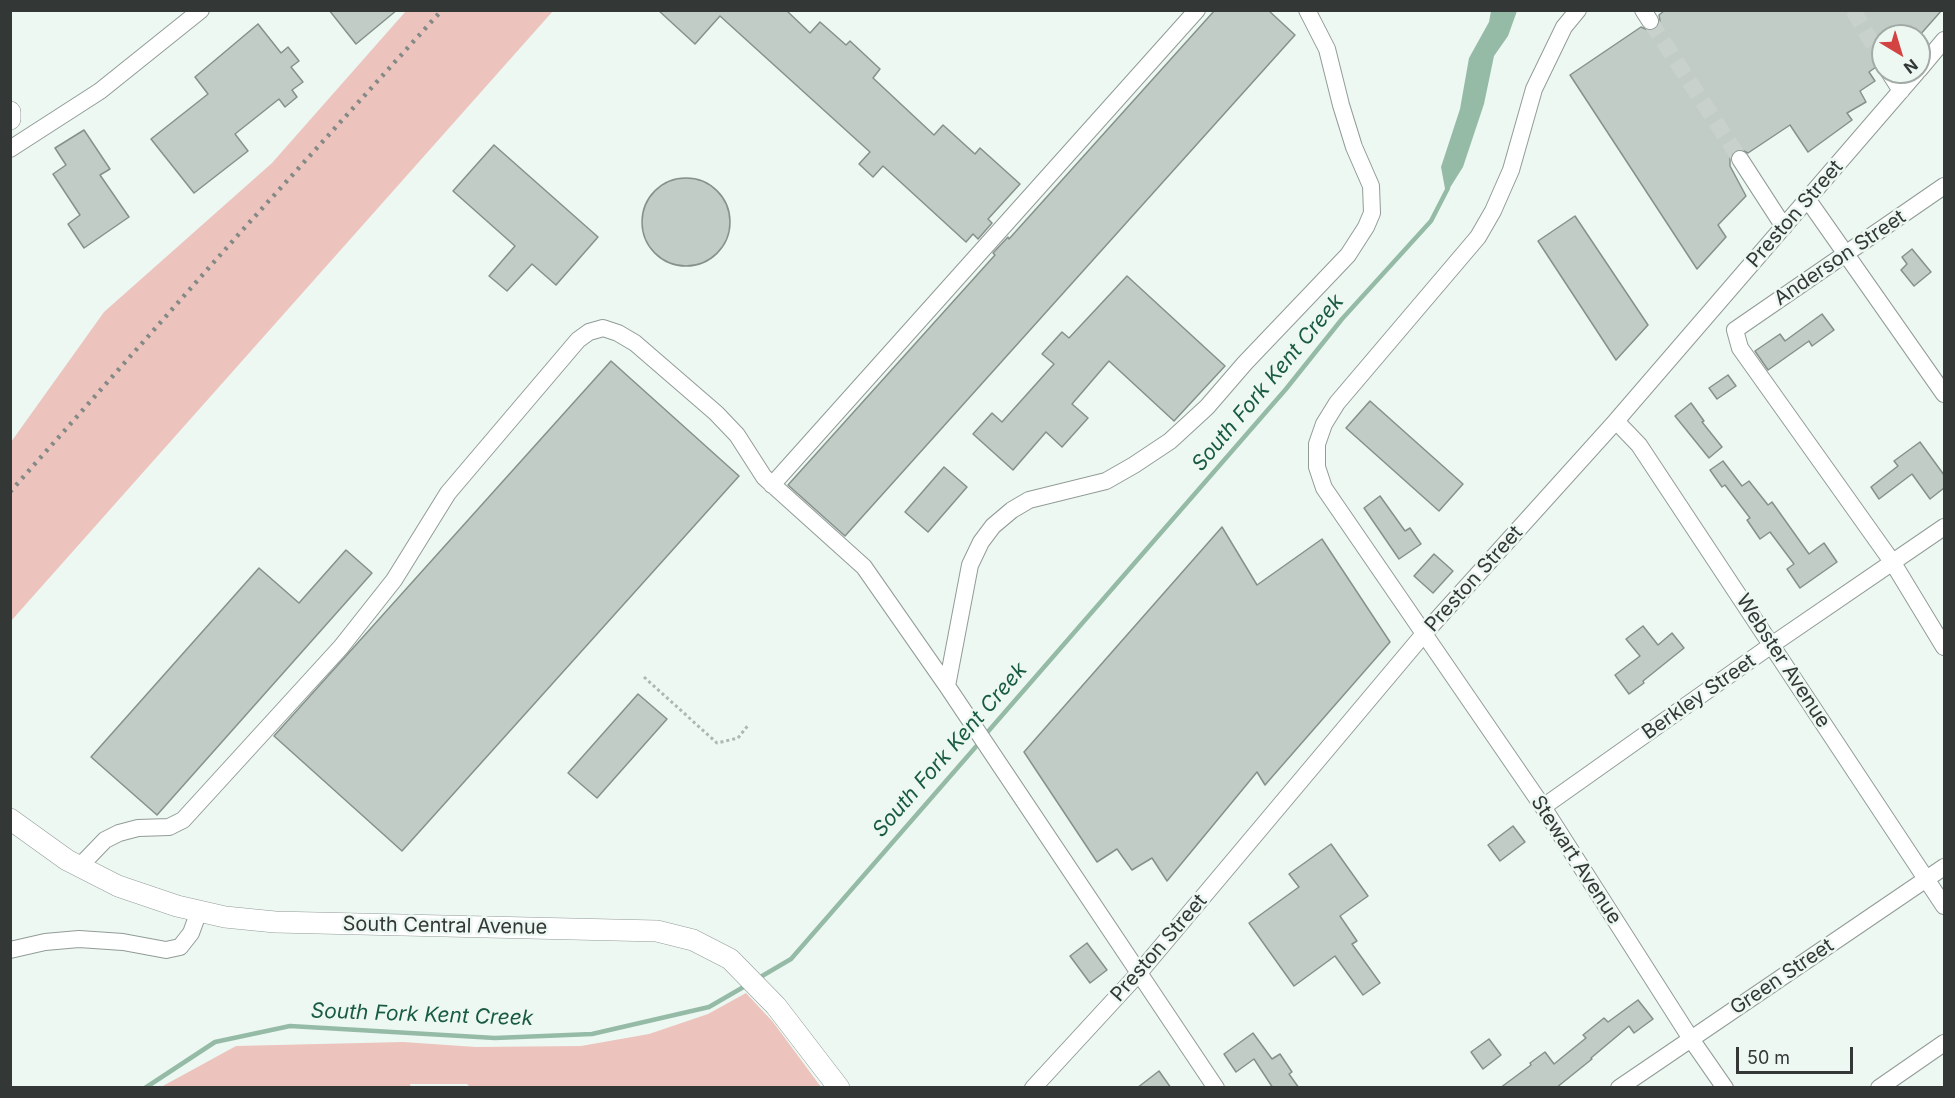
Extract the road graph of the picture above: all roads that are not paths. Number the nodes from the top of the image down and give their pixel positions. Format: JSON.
{"nodes":[{"id":1,"x":1197,"y":10,"type":"edge"},
{"id":2,"x":1307,"y":10,"type":"edge"},
{"id":3,"x":1578,"y":10,"type":"edge"},
{"id":4,"x":190,"y":14,"type":"edge"},
{"id":5,"x":1944,"y":40,"type":"edge"},
{"id":6,"x":1931,"y":56,"type":"edge"},
{"id":7,"x":1897,"y":84,"type":"edge"},
{"id":8,"x":1907,"y":84,"type":"edge"},
{"id":9,"x":1901,"y":91,"type":"junction"},
{"id":10,"x":10,"y":112,"type":"edge"},
{"id":11,"x":10,"y":119,"type":"edge"},
{"id":12,"x":10,"y":149,"type":"edge"},
{"id":13,"x":1740,"y":159,"type":"tunnel mouth"},
{"id":14,"x":1944,"y":186,"type":"edge"},
{"id":15,"x":1808,"y":200,"type":"junction"},
{"id":16,"x":1784,"y":227,"type":"junction"},
{"id":17,"x":1847,"y":254,"type":"junction"},
{"id":18,"x":1944,"y":394,"type":"edge"},
{"id":19,"x":1616,"y":420,"type":"junction"},
{"id":20,"x":772,"y":485,"type":"junction"},
{"id":21,"x":1944,"y":527,"type":"edge"},
{"id":22,"x":1893,"y":563,"type":"junction"},
{"id":23,"x":1423,"y":635,"type":"junction"},
{"id":24,"x":1773,"y":644,"type":"junction"},
{"id":25,"x":1944,"y":647,"type":"edge"},
{"id":26,"x":947,"y":686,"type":"junction"},
{"id":27,"x":1543,"y":807,"type":"junction"},
{"id":28,"x":10,"y":819,"type":"edge"},
{"id":29,"x":79,"y":867,"type":"junction"},
{"id":30,"x":1944,"y":867,"type":"edge"},
{"id":31,"x":1926,"y":879,"type":"junction"},
{"id":32,"x":1944,"y":906,"type":"edge"},
{"id":33,"x":199,"y":911,"type":"junction"},
{"id":34,"x":10,"y":950,"type":"edge"},
{"id":35,"x":1139,"y":973,"type":"junction"},
{"id":36,"x":1691,"y":1039,"type":"junction"},
{"id":37,"x":1944,"y":1043,"type":"edge"},
{"id":38,"x":839,"y":1088,"type":"edge"},
{"id":39,"x":1033,"y":1088,"type":"edge"},
{"id":40,"x":1216,"y":1088,"type":"edge"},
{"id":41,"x":1619,"y":1088,"type":"edge"},
{"id":42,"x":1725,"y":1088,"type":"edge"},
{"id":43,"x":1879,"y":1088,"type":"edge"}],
"edges":[{"from":1,"to":20,"type":"street"},
{"from":2,"to":26,"type":"street"},
{"from":3,"to":23,"type":"street","name":"Stewart Avenue"},
{"from":4,"to":12,"type":"street"},
{"from":5,"to":6,"type":"street","name":"Preston Street"},
{"from":7,"to":9,"type":"street"},
{"from":8,"to":9,"type":"street","name":"Preston Street"},
{"from":9,"to":15,"type":"street","name":"Preston Street"},
{"from":10,"to":11,"type":"main road"},
{"from":13,"to":16,"type":"street"},
{"from":14,"to":17,"type":"street","name":"Anderson Street"},
{"from":15,"to":16,"type":"street","name":"Preston Street"},
{"from":15,"to":17,"type":"street"},
{"from":16,"to":19,"type":"street","name":"Preston Street"},
{"from":17,"to":18,"type":"street"},
{"from":17,"to":22,"type":"street","name":"Anderson Street"},
{"from":19,"to":23,"type":"street","name":"Preston Street"},
{"from":19,"to":24,"type":"street","name":"Webster Avenue"},
{"from":20,"to":26,"type":"street"},
{"from":20,"to":29,"type":"street"},
{"from":21,"to":22,"type":"street","name":"Berkley Street"},
{"from":22,"to":24,"type":"street","name":"Berkley Street"},
{"from":22,"to":25,"type":"street"},
{"from":23,"to":27,"type":"street","name":"Stewart Avenue"},
{"from":23,"to":35,"type":"street","name":"Preston Street"},
{"from":24,"to":27,"type":"street","name":"Berkley Street"},
{"from":24,"to":31,"type":"street","name":"Webster Avenue"},
{"from":26,"to":35,"type":"street"},
{"from":27,"to":36,"type":"street","name":"Stewart Avenue"},
{"from":28,"to":29,"type":"main road","name":"South Central Avenue"},
{"from":29,"to":33,"type":"main road","name":"South Central Avenue"},
{"from":30,"to":31,"type":"street","name":"Green Street"},
{"from":31,"to":32,"type":"street","name":"Webster Avenue"},
{"from":31,"to":36,"type":"street","name":"Green Street"},
{"from":33,"to":34,"type":"street"},
{"from":33,"to":38,"type":"main road","name":"South Central Avenue"},
{"from":35,"to":39,"type":"street","name":"Preston Street"},
{"from":35,"to":40,"type":"street"},
{"from":36,"to":41,"type":"street","name":"Green Street"},
{"from":36,"to":42,"type":"street","name":"Stewart Avenue"},
{"from":37,"to":43,"type":"street"}]}
